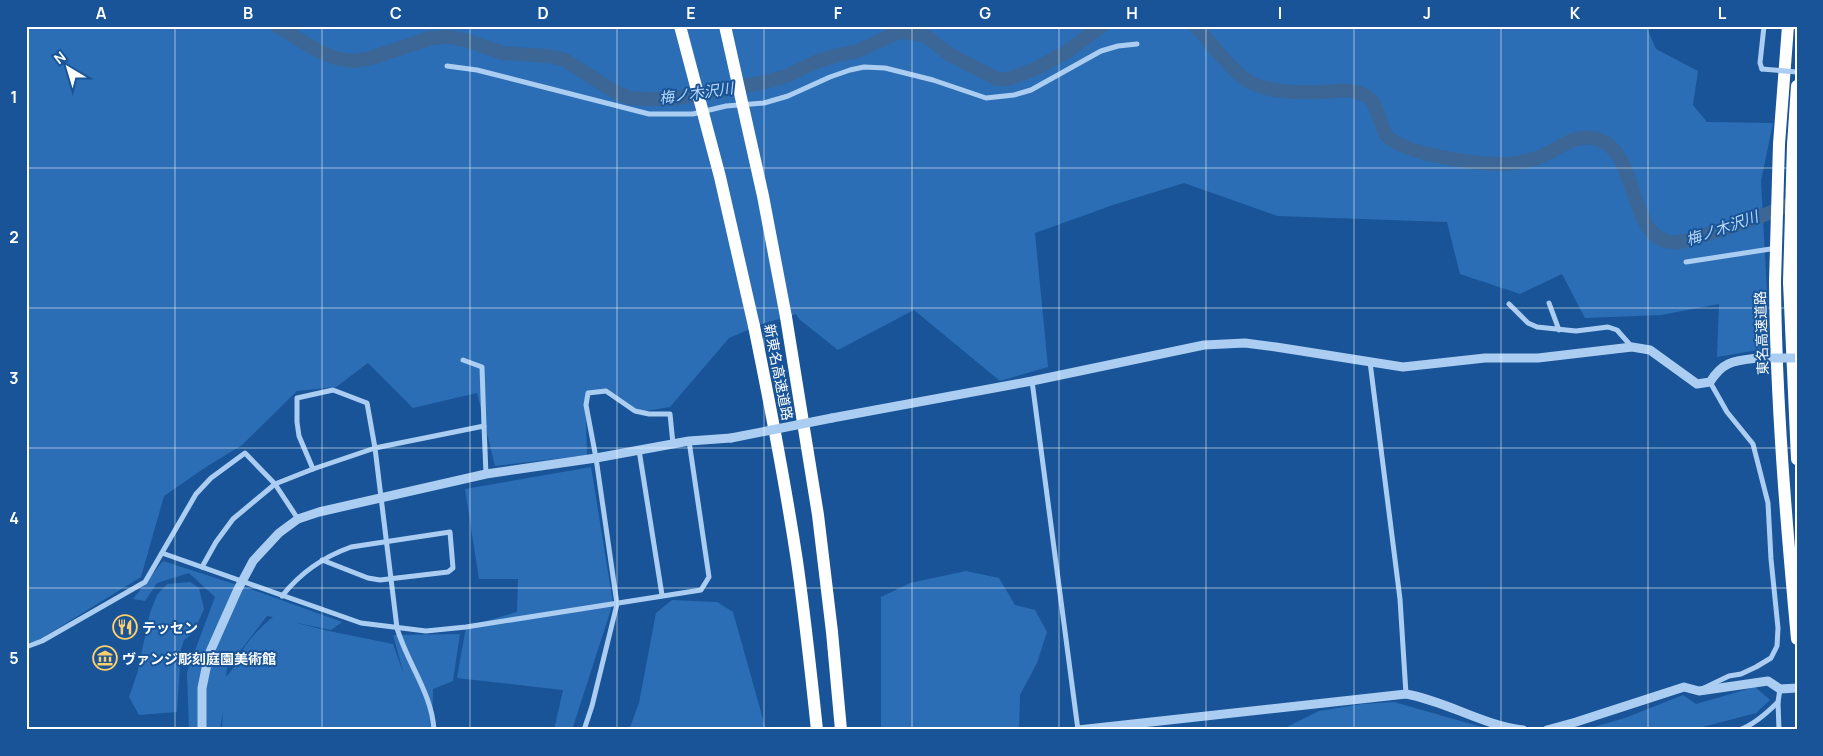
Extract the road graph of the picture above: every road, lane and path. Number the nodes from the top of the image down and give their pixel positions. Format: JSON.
{"nodes":[{"id":1,"x":680,"y":26,"type":"edge"},
{"id":2,"x":725,"y":26,"type":"edge"},
{"id":3,"x":1764,"y":26,"type":"edge"},
{"id":4,"x":1788,"y":26,"type":"edge"},
{"id":5,"x":1137,"y":44,"type":"dead end"},
{"id":6,"x":447,"y":66,"type":"dead end"},
{"id":7,"x":1797,"y":72,"type":"edge"},
{"id":8,"x":1797,"y":86,"type":"edge"},
{"id":9,"x":1797,"y":244,"type":"edge"},
{"id":10,"x":1686,"y":262,"type":"dead end"},
{"id":11,"x":1549,"y":303,"type":"dead end"},
{"id":12,"x":1509,"y":304,"type":"dead end"},
{"id":13,"x":1559,"y":330,"type":"junction"},
{"id":14,"x":1632,"y":347,"type":"junction"},
{"id":15,"x":1797,"y":358,"type":"edge"},
{"id":16,"x":463,"y":360,"type":"dead end"},
{"id":17,"x":1370,"y":361,"type":"junction"},
{"id":18,"x":1032,"y":381,"type":"junction"},
{"id":19,"x":1710,"y":382,"type":"junction"},
{"id":20,"x":484,"y":426,"type":"junction"},
{"id":21,"x":689,"y":441,"type":"junction"},
{"id":22,"x":673,"y":444,"type":"junction"},
{"id":23,"x":375,"y":448,"type":"junction"},
{"id":24,"x":639,"y":450,"type":"junction"},
{"id":25,"x":596,"y":458,"type":"junction"},
{"id":26,"x":1797,"y":459,"type":"edge"},
{"id":27,"x":312,"y":469,"type":"junction"},
{"id":28,"x":486,"y":474,"type":"junction"},
{"id":29,"x":275,"y":484,"type":"junction"},
{"id":30,"x":381,"y":500,"type":"junction"},
{"id":31,"x":298,"y":520,"type":"junction"},
{"id":32,"x":387,"y":542,"type":"junction"},
{"id":33,"x":162,"y":553,"type":"junction"},
{"id":34,"x":322,"y":560,"type":"junction"},
{"id":35,"x":202,"y":567,"type":"junction"},
{"id":36,"x":392,"y":579,"type":"junction"},
{"id":37,"x":242,"y":581,"type":"junction"},
{"id":38,"x":662,"y":595,"type":"junction"},
{"id":39,"x":282,"y":596,"type":"junction"},
{"id":40,"x":617,"y":604,"type":"junction"},
{"id":41,"x":397,"y":628,"type":"junction"},
{"id":42,"x":1797,"y":639,"type":"edge"},
{"id":43,"x":26,"y":647,"type":"edge"},
{"id":44,"x":1797,"y":688,"type":"edge"},
{"id":45,"x":1782,"y":689,"type":"junction"},
{"id":46,"x":1699,"y":692,"type":"junction"},
{"id":47,"x":1406,"y":694,"type":"junction"},
{"id":48,"x":1778,"y":702,"type":"junction"},
{"id":49,"x":202,"y":730,"type":"edge"},
{"id":50,"x":434,"y":730,"type":"edge"},
{"id":51,"x":584,"y":730,"type":"edge"},
{"id":52,"x":817,"y":730,"type":"edge"},
{"id":53,"x":841,"y":730,"type":"edge"},
{"id":54,"x":1078,"y":730,"type":"edge"},
{"id":55,"x":1523,"y":730,"type":"edge"},
{"id":56,"x":1547,"y":730,"type":"edge"},
{"id":57,"x":1739,"y":730,"type":"edge"},
{"id":58,"x":1779,"y":730,"type":"edge"}],
"edges":[{"from":1,"to":52,"type":"highway","name":"新東名高速道路","bridge":true},
{"from":2,"to":53,"type":"highway","name":"新東名高速道路","bridge":true},
{"from":3,"to":7,"type":"street","bridge":true},
{"from":4,"to":42,"type":"highway","name":"東名高速道路","bridge":true},
{"from":5,"to":6,"type":"street"},
{"from":8,"to":26,"type":"highway","bridge":true},
{"from":9,"to":10,"type":"street"},
{"from":11,"to":13,"type":"street"},
{"from":12,"to":13,"type":"street"},
{"from":13,"to":14,"type":"street"},
{"from":14,"to":17,"type":"street"},
{"from":14,"to":19,"type":"street"},
{"from":15,"to":19,"type":"street","bridge":true},
{"from":16,"to":20,"type":"street"},
{"from":17,"to":18,"type":"street"},
{"from":17,"to":47,"type":"street"},
{"from":18,"to":21,"type":"street","bridge":true},
{"from":18,"to":54,"type":"street"},
{"from":19,"to":46,"type":"street"},
{"from":20,"to":23,"type":"street"},
{"from":20,"to":28,"type":"street"},
{"from":21,"to":22,"type":"street"},
{"from":21,"to":38,"type":"street"},
{"from":22,"to":24,"type":"street"},
{"from":22,"to":25,"type":"street"},
{"from":23,"to":27,"type":"street"},
{"from":23,"to":27,"type":"street"},
{"from":23,"to":30,"type":"street"},
{"from":24,"to":25,"type":"street"},
{"from":24,"to":38,"type":"street"},
{"from":25,"to":28,"type":"street"},
{"from":25,"to":40,"type":"street"},
{"from":27,"to":29,"type":"street"},
{"from":28,"to":30,"type":"street"},
{"from":29,"to":31,"type":"street"},
{"from":29,"to":33,"type":"street"},
{"from":29,"to":35,"type":"street"},
{"from":30,"to":31,"type":"street"},
{"from":30,"to":32,"type":"street"},
{"from":31,"to":37,"type":"street"},
{"from":32,"to":34,"type":"street"},
{"from":32,"to":36,"type":"street"},
{"from":32,"to":36,"type":"street"},
{"from":33,"to":35,"type":"street"},
{"from":33,"to":43,"type":"street"},
{"from":34,"to":36,"type":"street"},
{"from":34,"to":39,"type":"street"},
{"from":35,"to":37,"type":"street"},
{"from":36,"to":41,"type":"street"},
{"from":37,"to":39,"type":"street"},
{"from":37,"to":49,"type":"street"},
{"from":38,"to":40,"type":"street"},
{"from":39,"to":41,"type":"street"},
{"from":40,"to":41,"type":"street"},
{"from":40,"to":51,"type":"street"},
{"from":41,"to":50,"type":"street"},
{"from":44,"to":45,"type":"street"},
{"from":45,"to":46,"type":"street"},
{"from":45,"to":48,"type":"street"},
{"from":46,"to":56,"type":"street"},
{"from":47,"to":54,"type":"street"},
{"from":47,"to":55,"type":"street"},
{"from":48,"to":57,"type":"street"},
{"from":48,"to":58,"type":"street"}]}
